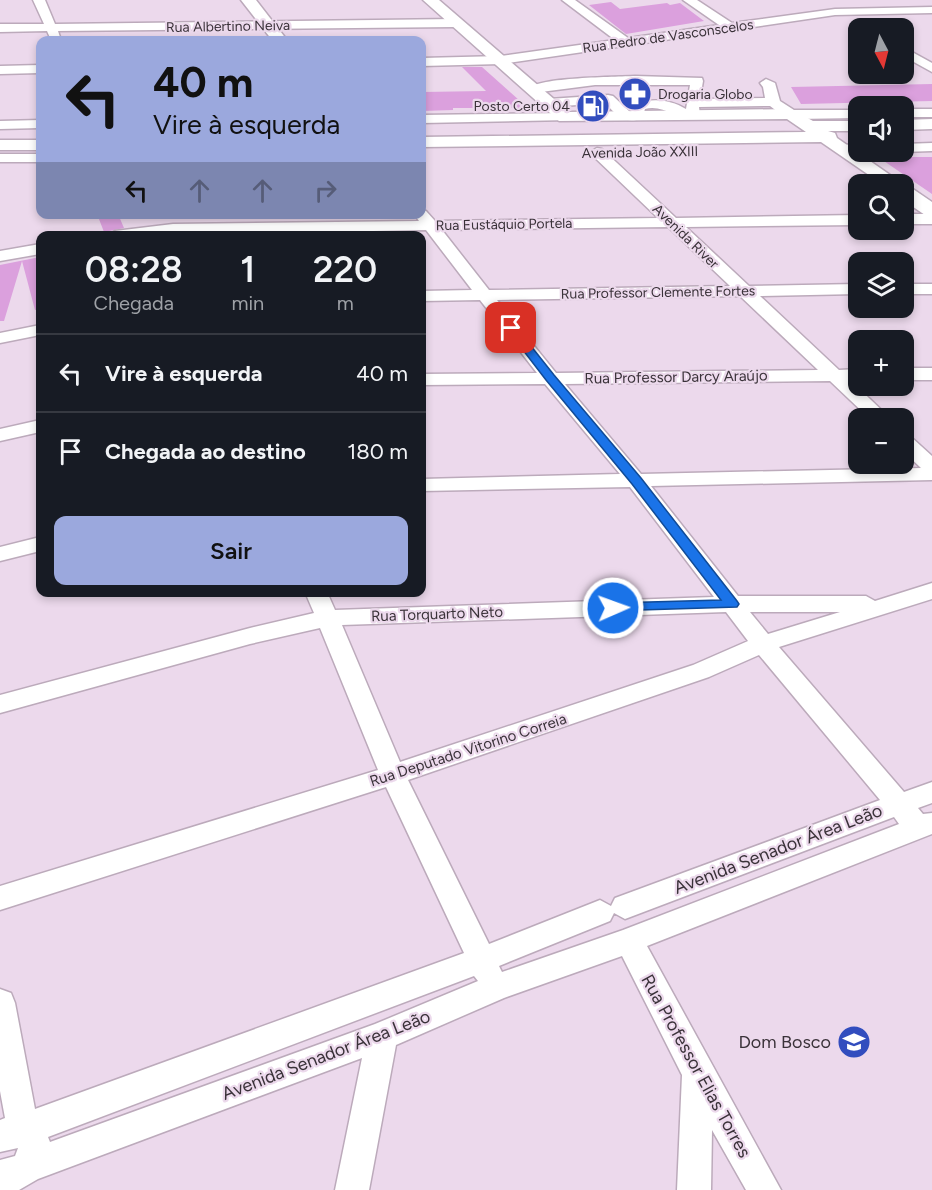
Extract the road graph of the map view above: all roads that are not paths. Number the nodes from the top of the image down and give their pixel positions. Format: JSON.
{"nodes":[{"id":1,"x":39,"y":0,"type":"edge"},
{"id":2,"x":248,"y":0,"type":"edge"},
{"id":3,"x":430,"y":0,"type":"edge"},
{"id":4,"x":568,"y":0,"type":"edge"},
{"id":5,"x":689,"y":0,"type":"edge"},
{"id":6,"x":814,"y":0,"type":"edge"},
{"id":7,"x":932,"y":10,"type":"edge"},
{"id":8,"x":836,"y":12,"type":"junction"},
{"id":9,"x":848,"y":19,"type":"edge"},
{"id":10,"x":456,"y":22,"type":"junction"},
{"id":11,"x":266,"y":25,"type":"junction"},
{"id":12,"x":730,"y":27,"type":"junction"},
{"id":13,"x":0,"y":28,"type":"edge"},
{"id":14,"x":52,"y":28,"type":"junction"},
{"id":15,"x":55,"y":36,"type":"edge"},
{"id":16,"x":276,"y":36,"type":"edge"},
{"id":17,"x":624,"y":42,"type":"junction"},
{"id":18,"x":914,"y":55,"type":"edge"},
{"id":19,"x":932,"y":57,"type":"edge"},
{"id":20,"x":914,"y":58,"type":"edge"},
{"id":21,"x":501,"y":60,"type":"junction"},
{"id":22,"x":426,"y":62,"type":"edge"},
{"id":23,"x":932,"y":68,"type":"edge"},
{"id":24,"x":36,"y":69,"type":"edge"},
{"id":25,"x":0,"y":70,"type":"edge"},
{"id":26,"x":766,"y":83,"type":"dead end"},
{"id":27,"x":533,"y":89,"type":"junction"},
{"id":28,"x":772,"y":102,"type":"junction"},
{"id":29,"x":565,"y":110,"type":"junction"},
{"id":30,"x":690,"y":111,"type":"junction"},
{"id":31,"x":914,"y":113,"type":"edge"},
{"id":32,"x":932,"y":113,"type":"edge"},
{"id":33,"x":791,"y":114,"type":"junction"},
{"id":34,"x":848,"y":114,"type":"edge"},
{"id":35,"x":426,"y":119,"type":"edge"},
{"id":36,"x":36,"y":124,"type":"edge"},
{"id":37,"x":932,"y":124,"type":"edge"},
{"id":38,"x":0,"y":125,"type":"edge"},
{"id":39,"x":914,"y":125,"type":"edge"},
{"id":40,"x":809,"y":126,"type":"junction"},
{"id":41,"x":848,"y":126,"type":"edge"},
{"id":42,"x":426,"y":130,"type":"edge"},
{"id":43,"x":0,"y":134,"type":"edge"},
{"id":44,"x":36,"y":134,"type":"edge"},
{"id":45,"x":932,"y":135,"type":"edge"},
{"id":46,"x":848,"y":136,"type":"edge"},
{"id":47,"x":914,"y":136,"type":"edge"},
{"id":48,"x":825,"y":137,"type":"junction"},
{"id":49,"x":426,"y":141,"type":"edge"},
{"id":50,"x":36,"y":145,"type":"edge"},
{"id":51,"x":0,"y":146,"type":"edge"},
{"id":52,"x":932,"y":147,"type":"edge"},
{"id":53,"x":848,"y":148,"type":"edge"},
{"id":54,"x":914,"y":148,"type":"edge"},
{"id":55,"x":848,"y":149,"type":"edge"},
{"id":56,"x":597,"y":152,"type":"junction"},
{"id":57,"x":426,"y":154,"type":"edge"},
{"id":58,"x":0,"y":158,"type":"edge"},
{"id":59,"x":36,"y":158,"type":"edge"},
{"id":60,"x":866,"y":162,"type":"edge"},
{"id":61,"x":881,"y":174,"type":"edge"},
{"id":62,"x":914,"y":199,"type":"edge"},
{"id":63,"x":932,"y":211,"type":"edge"},
{"id":64,"x":914,"y":219,"type":"edge"},
{"id":65,"x":932,"y":219,"type":"edge"},
{"id":66,"x":425,"y":220,"type":"edge"},
{"id":67,"x":848,"y":220,"type":"edge"},
{"id":68,"x":672,"y":221,"type":"junction"},
{"id":69,"x":189,"y":231,"type":"edge"},
{"id":70,"x":36,"y":250,"type":"edge"},
{"id":71,"x":0,"y":256,"type":"edge"},
{"id":72,"x":914,"y":289,"type":"edge"},
{"id":73,"x":932,"y":289,"type":"edge"},
{"id":74,"x":741,"y":290,"type":"junction"},
{"id":75,"x":848,"y":290,"type":"edge"},
{"id":76,"x":486,"y":294,"type":"junction"},
{"id":77,"x":426,"y":296,"type":"edge"},
{"id":78,"x":36,"y":331,"type":"edge"},
{"id":79,"x":0,"y":338,"type":"edge"},
{"id":80,"x":914,"y":374,"type":"edge"},
{"id":81,"x":932,"y":374,"type":"edge"},
{"id":82,"x":833,"y":375,"type":"junction"},
{"id":83,"x":848,"y":375,"type":"edge"},
{"id":84,"x":550,"y":378,"type":"junction"},
{"id":85,"x":426,"y":380,"type":"edge"},
{"id":86,"x":869,"y":408,"type":"edge"},
{"id":87,"x":36,"y":427,"type":"edge"},
{"id":88,"x":0,"y":435,"type":"edge"},
{"id":89,"x":914,"y":450,"type":"edge"},
{"id":90,"x":932,"y":467,"type":"edge"},
{"id":91,"x":932,"y":474,"type":"edge"},
{"id":92,"x":636,"y":481,"type":"junction"},
{"id":93,"x":426,"y":485,"type":"edge"},
{"id":94,"x":36,"y":545,"type":"edge"},
{"id":95,"x":0,"y":554,"type":"edge"},
{"id":96,"x":932,"y":591,"type":"edge"},
{"id":97,"x":318,"y":597,"type":"edge"},
{"id":98,"x":732,"y":604,"type":"junction"},
{"id":99,"x":885,"y":604,"type":"junction"},
{"id":100,"x":328,"y":618,"type":"junction"},
{"id":101,"x":763,"y":644,"type":"junction"},
{"id":102,"x":0,"y":705,"type":"edge"},
{"id":103,"x":393,"y":775,"type":"junction"},
{"id":104,"x":932,"y":792,"type":"edge"},
{"id":105,"x":897,"y":804,"type":"junction"},
{"id":106,"x":925,"y":825,"type":"edge"},
{"id":107,"x":0,"y":897,"type":"edge"},
{"id":108,"x":613,"y":910,"type":"junction"},
{"id":109,"x":628,"y":940,"type":"junction"},
{"id":110,"x":481,"y":960,"type":"junction"},
{"id":111,"x":496,"y":987,"type":"junction"},
{"id":112,"x":0,"y":1003,"type":"edge"},
{"id":113,"x":382,"y":1036,"type":"junction"},
{"id":114,"x":698,"y":1073,"type":"junction"},
{"id":115,"x":12,"y":1133,"type":"edge"},
{"id":116,"x":15,"y":1177,"type":"edge"},
{"id":117,"x":352,"y":1190,"type":"edge"},
{"id":118,"x":694,"y":1190,"type":"edge"},
{"id":119,"x":764,"y":1190,"type":"edge"}],
"edges":[{"from":1,"to":14,"type":"street"},
{"from":2,"to":11,"type":"main road"},
{"from":3,"to":10,"type":"main road"},
{"from":4,"to":17,"type":"street"},
{"from":5,"to":12,"type":"street"},
{"from":6,"to":8,"type":"street"},
{"from":7,"to":8,"type":"street","name":"Rua Pedro de Vasconscelos"},
{"from":8,"to":9,"type":"street"},
{"from":8,"to":12,"type":"street","name":"Rua Pedro de Vasconscelos"},
{"from":10,"to":11,"type":"street","name":"Rua Albertino Neiva"},
{"from":10,"to":21,"type":"main road"},
{"from":11,"to":14,"type":"street","name":"Rua Albertino Neiva"},
{"from":11,"to":16,"type":"main road"},
{"from":12,"to":17,"type":"street","name":"Rua Pedro de Vasconscelos"},
{"from":13,"to":14,"type":"street","name":"Rua Albertino Neiva"},
{"from":14,"to":15,"type":"street"},
{"from":17,"to":21,"type":"street","name":"Rua Pedro de Vasconscelos"},
{"from":18,"to":19,"type":"street"},
{"from":20,"to":23,"type":"street"},
{"from":21,"to":22,"type":"street","name":"Rua Pedro de Vasconscelos"},
{"from":21,"to":27,"type":"main road"},
{"from":24,"to":25,"type":"street"},
{"from":26,"to":28,"type":"street"},
{"from":27,"to":29,"type":"main road"},
{"from":27,"to":30,"type":"street"},
{"from":28,"to":30,"type":"street"},
{"from":28,"to":33,"type":"street"},
{"from":29,"to":30,"type":"main road"},
{"from":29,"to":35,"type":"street"},
{"from":30,"to":33,"type":"main road"},
{"from":31,"to":32,"type":"street"},
{"from":33,"to":34,"type":"street"},
{"from":33,"to":40,"type":"main road"},
{"from":36,"to":38,"type":"street"},
{"from":37,"to":39,"type":"main road"},
{"from":40,"to":41,"type":"main road","name":"Avenida João XXIII"},
{"from":40,"to":42,"type":"main road","name":"Avenida João XXIII"},
{"from":40,"to":48,"type":"main road"},
{"from":43,"to":44,"type":"main road"},
{"from":45,"to":47,"type":"main road"},
{"from":46,"to":48,"type":"main road","name":"Avenida João XXIII"},
{"from":48,"to":49,"type":"main road","name":"Avenida João XXIII"},
{"from":48,"to":53,"type":"main road"},
{"from":50,"to":51,"type":"main road"},
{"from":52,"to":54,"type":"street"},
{"from":55,"to":56,"type":"main road","name":"Avenida João XXIII"},
{"from":56,"to":57,"type":"main road","name":"Avenida João XXIII"},
{"from":56,"to":68,"type":"street","name":"Avenida River"},
{"from":58,"to":59,"type":"street"},
{"from":60,"to":61,"type":"main road"},
{"from":62,"to":63,"type":"main road"},
{"from":64,"to":65,"type":"street"},
{"from":66,"to":68,"type":"street","name":"Rua Eustáquio Portela"},
{"from":66,"to":69,"type":"street","name":"Rua Eustáquio Portela"},
{"from":66,"to":76,"type":"street"},
{"from":67,"to":68,"type":"street","name":"Rua Eustáquio Portela"},
{"from":68,"to":74,"type":"street","name":"Avenida River"},
{"from":70,"to":71,"type":"street"},
{"from":72,"to":73,"type":"street"},
{"from":74,"to":75,"type":"street","name":"Rua Professor Clemente Fortes"},
{"from":74,"to":76,"type":"street","name":"Rua Professor Clemente Fortes"},
{"from":74,"to":82,"type":"street","name":"Avenida River"},
{"from":76,"to":77,"type":"street","name":"Rua Professor Clemente Fortes"},
{"from":76,"to":84,"type":"street"},
{"from":78,"to":79,"type":"street"},
{"from":80,"to":81,"type":"street"},
{"from":82,"to":83,"type":"street","name":"Rua Professor Darcy Araújo"},
{"from":82,"to":84,"type":"street","name":"Rua Professor Darcy Araújo"},
{"from":82,"to":86,"type":"street","name":"Avenida River"},
{"from":84,"to":85,"type":"street","name":"Rua Professor Darcy Araújo"},
{"from":84,"to":92,"type":"street"},
{"from":87,"to":88,"type":"street"},
{"from":89,"to":90,"type":"street"},
{"from":91,"to":92,"type":"street"},
{"from":92,"to":93,"type":"street"},
{"from":92,"to":98,"type":"street"},
{"from":94,"to":95,"type":"street"},
{"from":96,"to":99,"type":"street","name":"Rua Deputado Vitorino Correia"},
{"from":97,"to":100,"type":"street"},
{"from":98,"to":99,"type":"street","name":"Rua Torquarto Neto"},
{"from":98,"to":100,"type":"street","name":"Rua Torquarto Neto"},
{"from":98,"to":101,"type":"street"},
{"from":99,"to":101,"type":"street","name":"Rua Deputado Vitorino Correia"},
{"from":100,"to":102,"type":"street","name":"Rua Torquarto Neto"},
{"from":100,"to":103,"type":"street"},
{"from":101,"to":103,"type":"street","name":"Rua Deputado Vitorino Correia"},
{"from":101,"to":105,"type":"street"},
{"from":103,"to":107,"type":"street","name":"Rua Deputado Vitorino Correia"},
{"from":103,"to":110,"type":"street"},
{"from":104,"to":105,"type":"street","name":"Avenida Senador Área Leão"},
{"from":105,"to":106,"type":"street"},
{"from":105,"to":108,"type":"street","name":"Avenida Senador Área Leão"},
{"from":106,"to":109,"type":"street","name":"Avenida Senador Área Leão"},
{"from":108,"to":109,"type":"street"},
{"from":108,"to":110,"type":"street","name":"Avenida Senador Área Leão"},
{"from":109,"to":111,"type":"street","name":"Avenida Senador Área Leão"},
{"from":109,"to":114,"type":"street","name":"Rua Professor Elias Torres"},
{"from":110,"to":111,"type":"street"},
{"from":110,"to":115,"type":"street","name":"Avenida Senador Área Leão"},
{"from":111,"to":113,"type":"street","name":"Avenida Senador Área Leão"},
{"from":112,"to":115,"type":"street"},
{"from":113,"to":116,"type":"street","name":"Avenida Senador Área Leão"},
{"from":113,"to":117,"type":"street"},
{"from":114,"to":118,"type":"street"},
{"from":114,"to":119,"type":"street","name":"Rua Professor Elias Torres"},
{"from":115,"to":116,"type":"street"}]}
